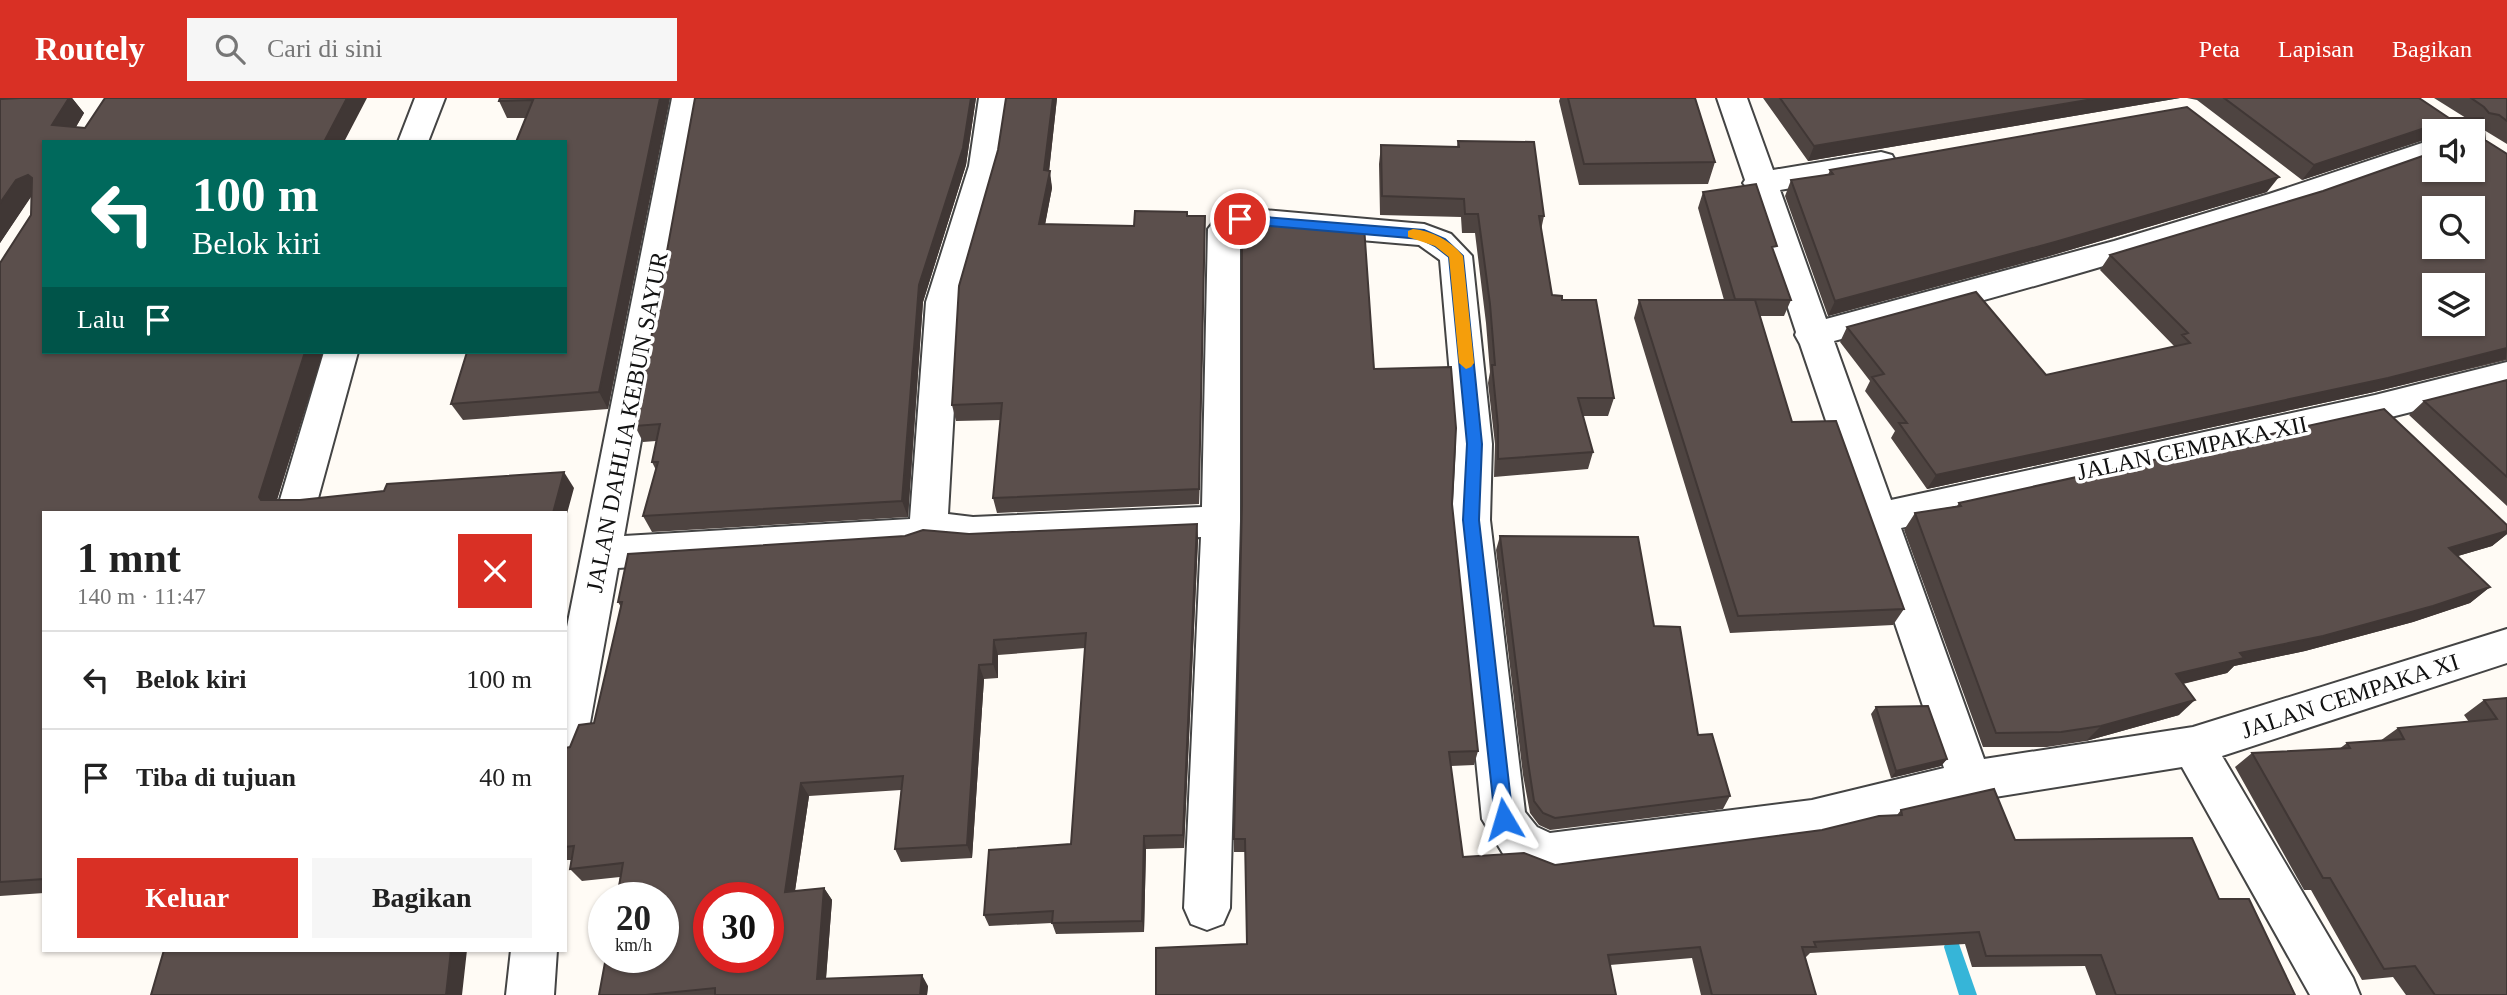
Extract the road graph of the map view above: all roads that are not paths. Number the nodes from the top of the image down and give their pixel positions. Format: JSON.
{"nodes":[{"id":1,"x":430,"y":98,"type":"edge"},
{"id":2,"x":687,"y":98,"type":"edge"},
{"id":3,"x":994,"y":98,"type":"edge"},
{"id":4,"x":1732,"y":98,"type":"edge"},
{"id":5,"x":414,"y":140,"type":"edge"},
{"id":6,"x":2422,"y":153,"type":"edge"},
{"id":7,"x":1909,"y":158,"type":"edge"},
{"id":8,"x":2267,"y":173,"type":"edge"},
{"id":9,"x":1759,"y":183,"type":"junction"},
{"id":10,"x":2299,"y":197,"type":"junction"},
{"id":11,"x":1812,"y":335,"type":"junction"},
{"id":12,"x":340,"y":354,"type":"edge"},
{"id":13,"x":2507,"y":375,"type":"edge"},
{"id":14,"x":2375,"y":408,"type":"junction"},
{"id":15,"x":2406,"y":437,"type":"edge"},
{"id":16,"x":296,"y":511,"type":"edge"},
{"id":17,"x":1876,"y":518,"type":"junction"},
{"id":18,"x":1222,"y":521,"type":"junction"},
{"id":19,"x":928,"y":528,"type":"junction"},
{"id":20,"x":603,"y":553,"type":"junction"},
{"id":21,"x":2507,"y":646,"type":"edge"},
{"id":22,"x":567,"y":735,"type":"edge"},
{"id":23,"x":2193,"y":746,"type":"junction"},
{"id":24,"x":1969,"y":781,"type":"junction"},
{"id":25,"x":1207,"y":908,"type":"dead end"},
{"id":26,"x":534,"y":952,"type":"edge"},
{"id":27,"x":530,"y":995,"type":"edge"},
{"id":28,"x":2336,"y":995,"type":"edge"}],
"edges":[{"from":1,"to":5,"type":"street"},
{"from":2,"to":20,"type":"street","name":"JALAN DAHLIA KEBUN SAYUR"},
{"from":3,"to":19,"type":"street"},
{"from":4,"to":9,"type":"street"},
{"from":6,"to":10,"type":"street"},
{"from":7,"to":9,"type":"street"},
{"from":8,"to":10,"type":"street"},
{"from":9,"to":11,"type":"street"},
{"from":10,"to":11,"type":"street"},
{"from":11,"to":17,"type":"street"},
{"from":12,"to":16,"type":"street"},
{"from":13,"to":14,"type":"street","name":"JALAN CEMPAKA XII"},
{"from":14,"to":15,"type":"street"},
{"from":14,"to":17,"type":"street","name":"JALAN CEMPAKA XII"},
{"from":17,"to":24,"type":"street"},
{"from":18,"to":19,"type":"street"},
{"from":18,"to":24,"type":"street","name":"JALAN CEMPAKA XI"},
{"from":18,"to":25,"type":"street"},
{"from":19,"to":20,"type":"street"},
{"from":20,"to":22,"type":"street","name":"JALAN DAHLIA KEBUN SAYUR"},
{"from":21,"to":23,"type":"street","name":"JALAN CEMPAKA XI"},
{"from":23,"to":24,"type":"street","name":"JALAN CEMPAKA XI"},
{"from":23,"to":28,"type":"street"},
{"from":26,"to":27,"type":"street"}]}
